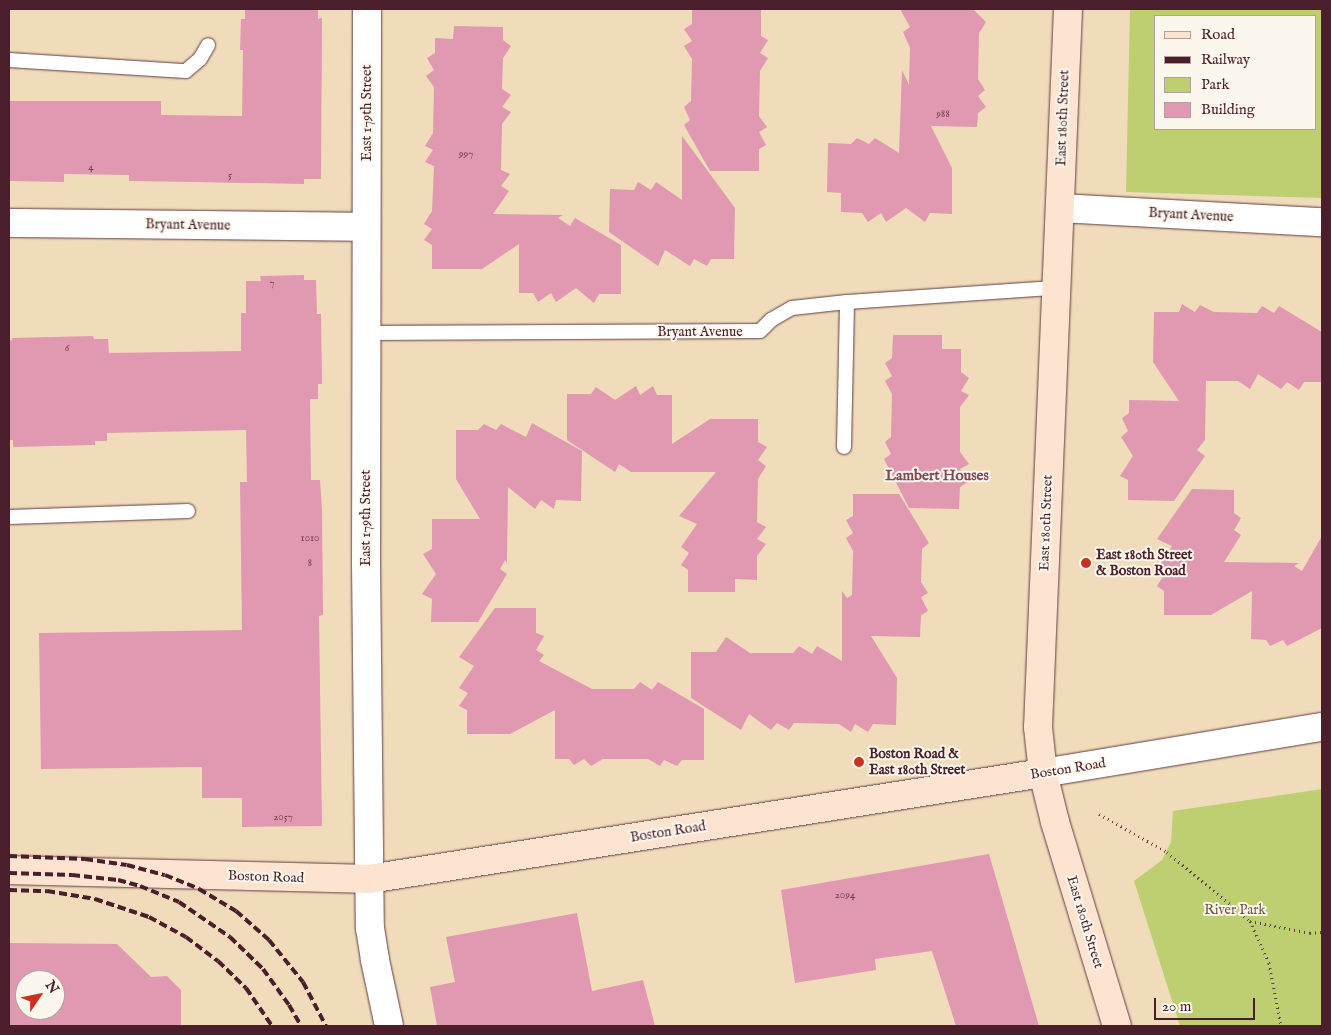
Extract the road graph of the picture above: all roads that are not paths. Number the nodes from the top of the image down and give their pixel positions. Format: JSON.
{"nodes":[{"id":1,"x":367,"y":9,"type":"edge"},
{"id":2,"x":1068,"y":9,"type":"edge"},
{"id":3,"x":208,"y":45,"type":"dead end"},
{"id":4,"x":9,"y":60,"type":"edge"},
{"id":5,"x":1060,"y":208,"type":"junction"},
{"id":6,"x":1322,"y":222,"type":"edge"},
{"id":7,"x":9,"y":223,"type":"edge"},
{"id":8,"x":366,"y":227,"type":"junction"},
{"id":9,"x":1055,"y":288,"type":"junction"},
{"id":10,"x":847,"y":302,"type":"junction"},
{"id":11,"x":366,"y":333,"type":"junction"},
{"id":12,"x":844,"y":447,"type":"dead end"},
{"id":13,"x":188,"y":511,"type":"dead end"},
{"id":14,"x":9,"y":517,"type":"edge"},
{"id":15,"x":1322,"y":728,"type":"edge"},
{"id":16,"x":1043,"y":773,"type":"junction"},
{"id":17,"x":9,"y":870,"type":"edge"},
{"id":18,"x":369,"y":879,"type":"junction"},
{"id":19,"x":389,"y":1026,"type":"edge"},
{"id":20,"x":1118,"y":1026,"type":"edge"}],
"edges":[{"from":1,"to":8,"type":"street","name":"East 179th Street"},
{"from":2,"to":5,"type":"street","name":"East 180th Street"},
{"from":3,"to":4,"type":"lane"},
{"from":5,"to":6,"type":"street","name":"Bryant Avenue"},
{"from":5,"to":9,"type":"street","name":"East 180th Street"},
{"from":7,"to":8,"type":"street","name":"Bryant Avenue"},
{"from":8,"to":11,"type":"street","name":"East 179th Street"},
{"from":9,"to":10,"type":"lane","name":"Bryant Avenue"},
{"from":9,"to":16,"type":"street","name":"East 180th Street"},
{"from":10,"to":11,"type":"lane","name":"Bryant Avenue"},
{"from":10,"to":12,"type":"lane"},
{"from":11,"to":18,"type":"street","name":"East 179th Street"},
{"from":13,"to":14,"type":"lane"},
{"from":15,"to":16,"type":"street","name":"Boston Road"},
{"from":16,"to":18,"type":"street","name":"Boston Road"},
{"from":16,"to":20,"type":"street","name":"East 180th Street"},
{"from":17,"to":18,"type":"street","name":"Boston Road"},
{"from":18,"to":19,"type":"street","name":"East 179th Street"}]}
